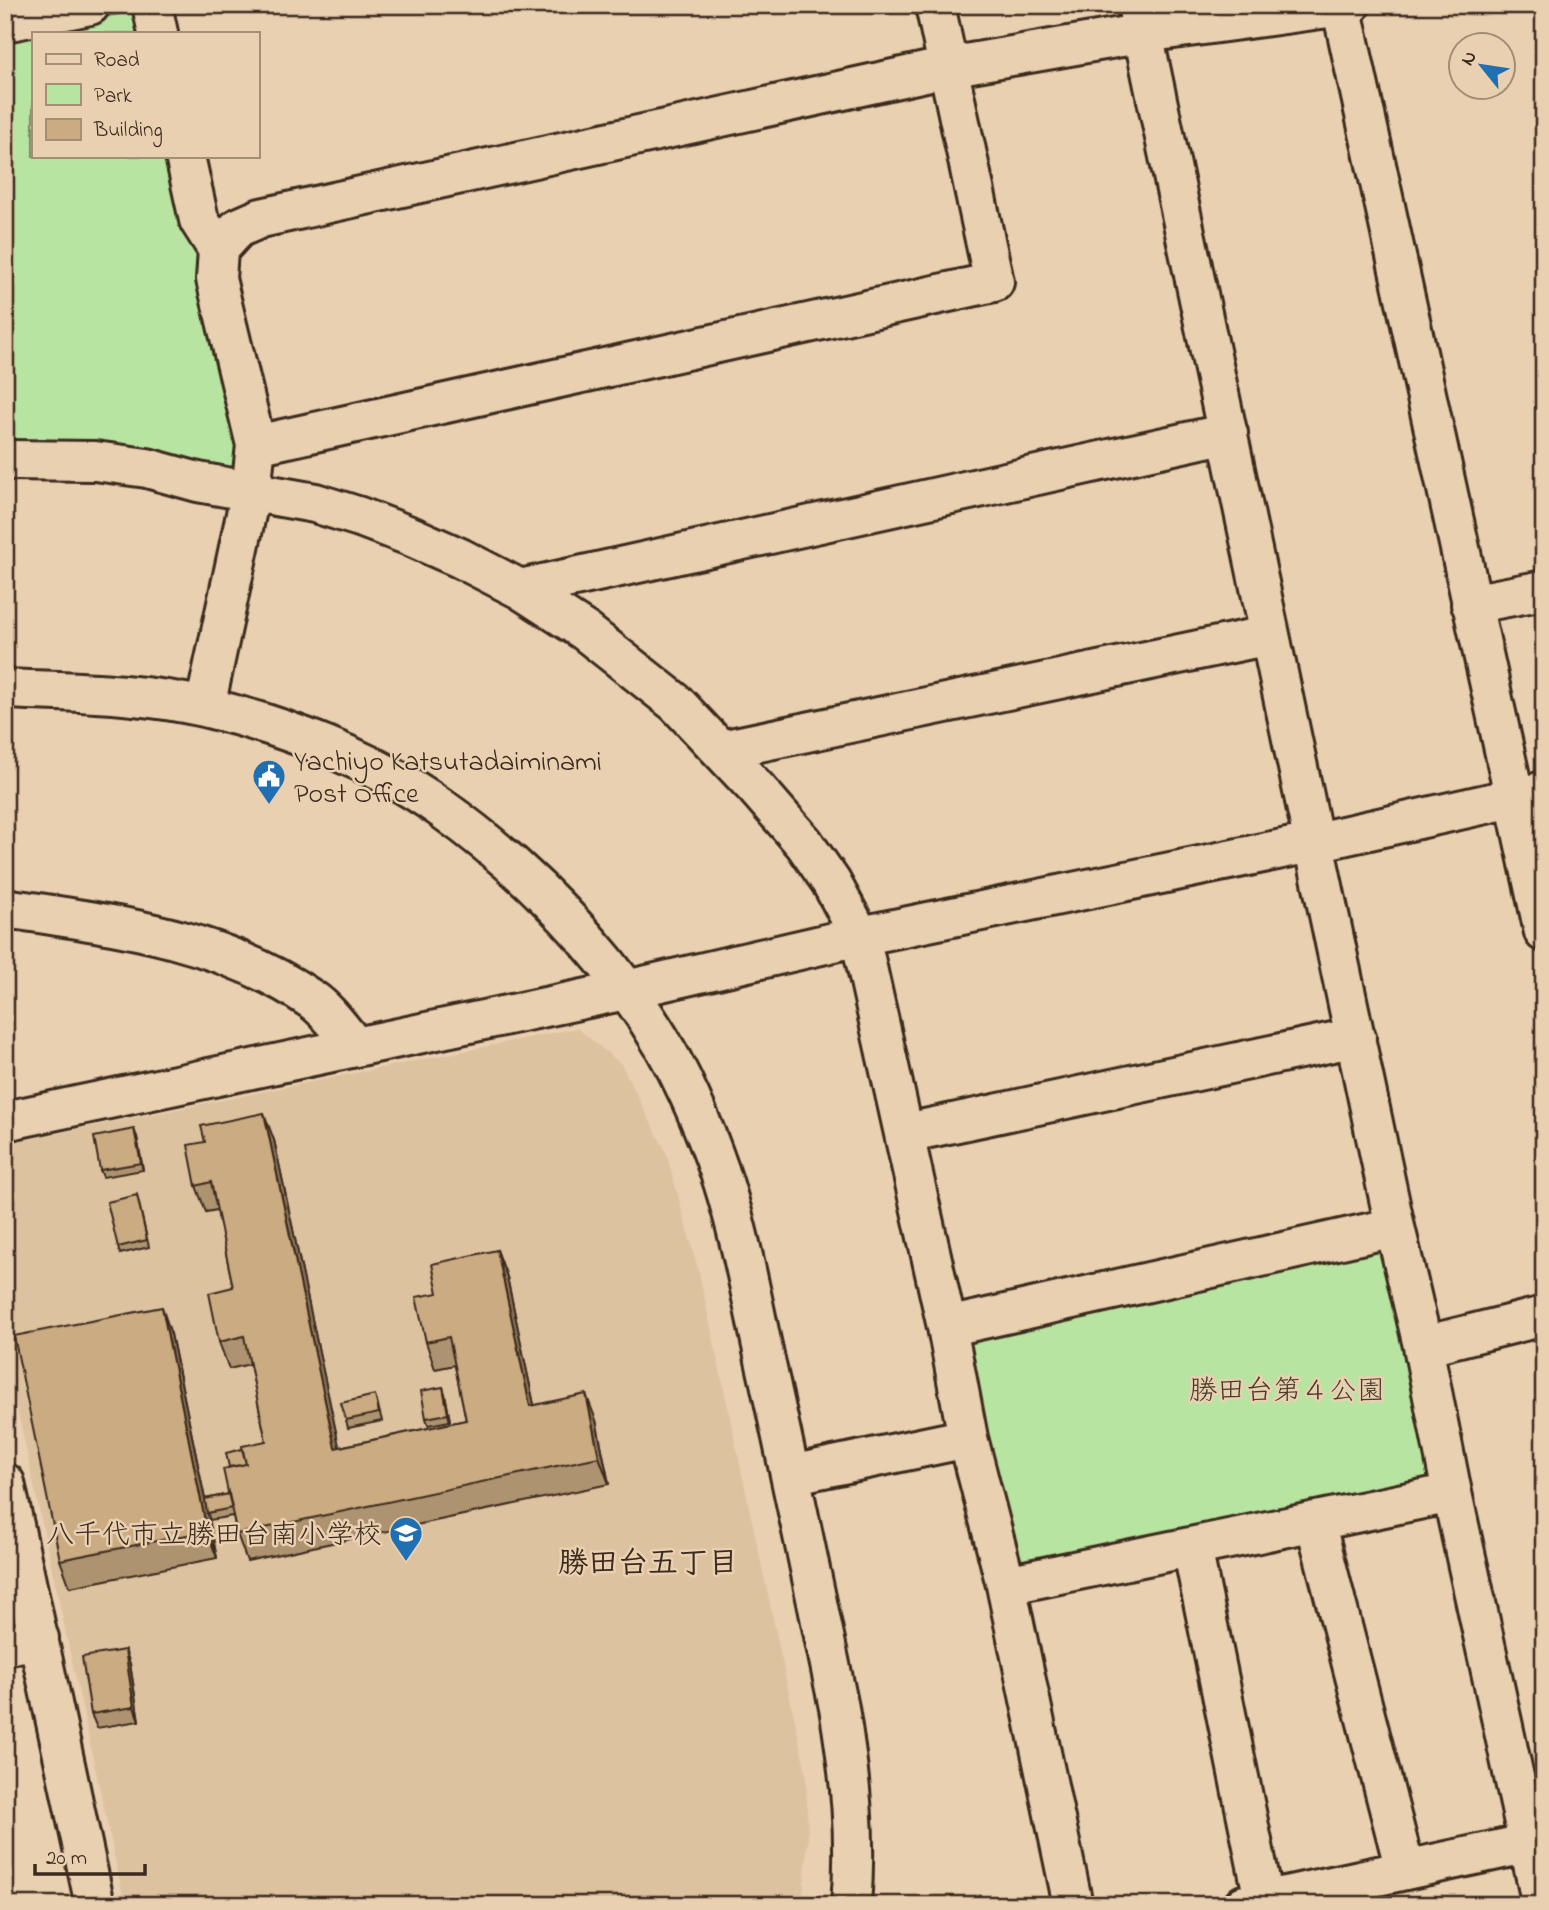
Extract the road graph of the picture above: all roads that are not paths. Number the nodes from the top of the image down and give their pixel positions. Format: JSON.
{"nodes":[{"id":1,"x":90,"y":5,"type":"edge"},
{"id":2,"x":152,"y":5,"type":"edge"},
{"id":3,"x":935,"y":5,"type":"edge"},
{"id":4,"x":1344,"y":6,"type":"edge"},
{"id":5,"x":1140,"y":19,"type":"edge"},
{"id":6,"x":5,"y":22,"type":"edge"},
{"id":7,"x":158,"y":32,"type":"edge"},
{"id":8,"x":948,"y":67,"type":"junction"},
{"id":9,"x":185,"y":158,"type":"edge"},
{"id":10,"x":218,"y":250,"type":"junction"},
{"id":11,"x":1228,"y":433,"type":"junction"},
{"id":12,"x":256,"y":445,"type":"junction"},
{"id":13,"x":5,"y":460,"type":"edge"},
{"id":14,"x":251,"y":491,"type":"junction"},
{"id":15,"x":520,"y":589,"type":"junction"},
{"id":16,"x":1544,"y":590,"type":"edge"},
{"id":17,"x":1471,"y":604,"type":"junction"},
{"id":18,"x":1270,"y":635,"type":"junction"},
{"id":19,"x":5,"y":689,"type":"edge"},
{"id":20,"x":205,"y":707,"type":"junction"},
{"id":21,"x":721,"y":750,"type":"junction"},
{"id":22,"x":1529,"y":794,"type":"edge"},
{"id":23,"x":1315,"y":842,"type":"junction"},
{"id":24,"x":5,"y":908,"type":"edge"},
{"id":25,"x":1544,"y":932,"type":"edge"},
{"id":26,"x":860,"y":936,"type":"junction"},
{"id":27,"x":626,"y":990,"type":"junction"},
{"id":28,"x":1356,"y":1037,"type":"junction"},
{"id":29,"x":355,"y":1046,"type":"junction"},
{"id":30,"x":5,"y":1121,"type":"edge"},
{"id":31,"x":906,"y":1133,"type":"junction"},
{"id":32,"x":1395,"y":1227,"type":"junction"},
{"id":33,"x":1544,"y":1316,"type":"edge"},
{"id":34,"x":947,"y":1327,"type":"junction"},
{"id":35,"x":1423,"y":1346,"type":"junction"},
{"id":36,"x":968,"y":1438,"type":"junction"},
{"id":37,"x":790,"y":1475,"type":"junction"},
{"id":38,"x":5,"y":1483,"type":"edge"},
{"id":39,"x":1452,"y":1493,"type":"junction"},
{"id":40,"x":1315,"y":1521,"type":"junction"},
{"id":41,"x":1192,"y":1547,"type":"junction"},
{"id":42,"x":1006,"y":1585,"type":"junction"},
{"id":43,"x":22,"y":1642,"type":"edge"},
{"id":44,"x":1536,"y":1841,"type":"edge"},
{"id":45,"x":1405,"y":1870,"type":"junction"},
{"id":46,"x":1254,"y":1903,"type":"edge"},
{"id":47,"x":95,"y":1905,"type":"edge"},
{"id":48,"x":851,"y":1905,"type":"edge"},
{"id":49,"x":1073,"y":1905,"type":"edge"},
{"id":50,"x":1542,"y":1905,"type":"edge"}],
"edges":[{"from":1,"to":6,"type":"street"},
{"from":2,"to":7,"type":"street"},
{"from":3,"to":8,"type":"street"},
{"from":4,"to":5,"type":"street"},
{"from":4,"to":17,"type":"street"},
{"from":5,"to":8,"type":"street"},
{"from":5,"to":11,"type":"street"},
{"from":8,"to":10,"type":"street"},
{"from":8,"to":12,"type":"street"},
{"from":9,"to":10,"type":"street"},
{"from":10,"to":12,"type":"street"},
{"from":11,"to":15,"type":"street"},
{"from":11,"to":18,"type":"street"},
{"from":12,"to":14,"type":"street"},
{"from":13,"to":14,"type":"street"},
{"from":14,"to":15,"type":"street"},
{"from":14,"to":20,"type":"street"},
{"from":15,"to":21,"type":"street"},
{"from":16,"to":17,"type":"street"},
{"from":17,"to":22,"type":"street"},
{"from":18,"to":21,"type":"street"},
{"from":18,"to":23,"type":"street"},
{"from":19,"to":20,"type":"street"},
{"from":20,"to":27,"type":"street"},
{"from":21,"to":26,"type":"street"},
{"from":22,"to":23,"type":"street"},
{"from":22,"to":25,"type":"street"},
{"from":23,"to":26,"type":"street"},
{"from":23,"to":28,"type":"street"},
{"from":24,"to":29,"type":"street"},
{"from":26,"to":27,"type":"street"},
{"from":26,"to":31,"type":"street"},
{"from":27,"to":29,"type":"street"},
{"from":27,"to":37,"type":"street"},
{"from":28,"to":31,"type":"street"},
{"from":28,"to":32,"type":"street"},
{"from":29,"to":30,"type":"street"},
{"from":31,"to":34,"type":"street"},
{"from":32,"to":34,"type":"street"},
{"from":32,"to":35,"type":"street"},
{"from":33,"to":35,"type":"street"},
{"from":34,"to":36,"type":"street"},
{"from":35,"to":39,"type":"street"},
{"from":36,"to":37,"type":"street"},
{"from":36,"to":42,"type":"street"},
{"from":37,"to":48,"type":"street"},
{"from":38,"to":43,"type":"street"},
{"from":39,"to":40,"type":"street"},
{"from":39,"to":44,"type":"street"},
{"from":40,"to":41,"type":"street"},
{"from":40,"to":45,"type":"street"},
{"from":41,"to":42,"type":"street"},
{"from":41,"to":46,"type":"street"},
{"from":42,"to":49,"type":"street"},
{"from":43,"to":47,"type":"street"},
{"from":44,"to":45,"type":"street"},
{"from":44,"to":50,"type":"street"},
{"from":45,"to":46,"type":"street"}]}
